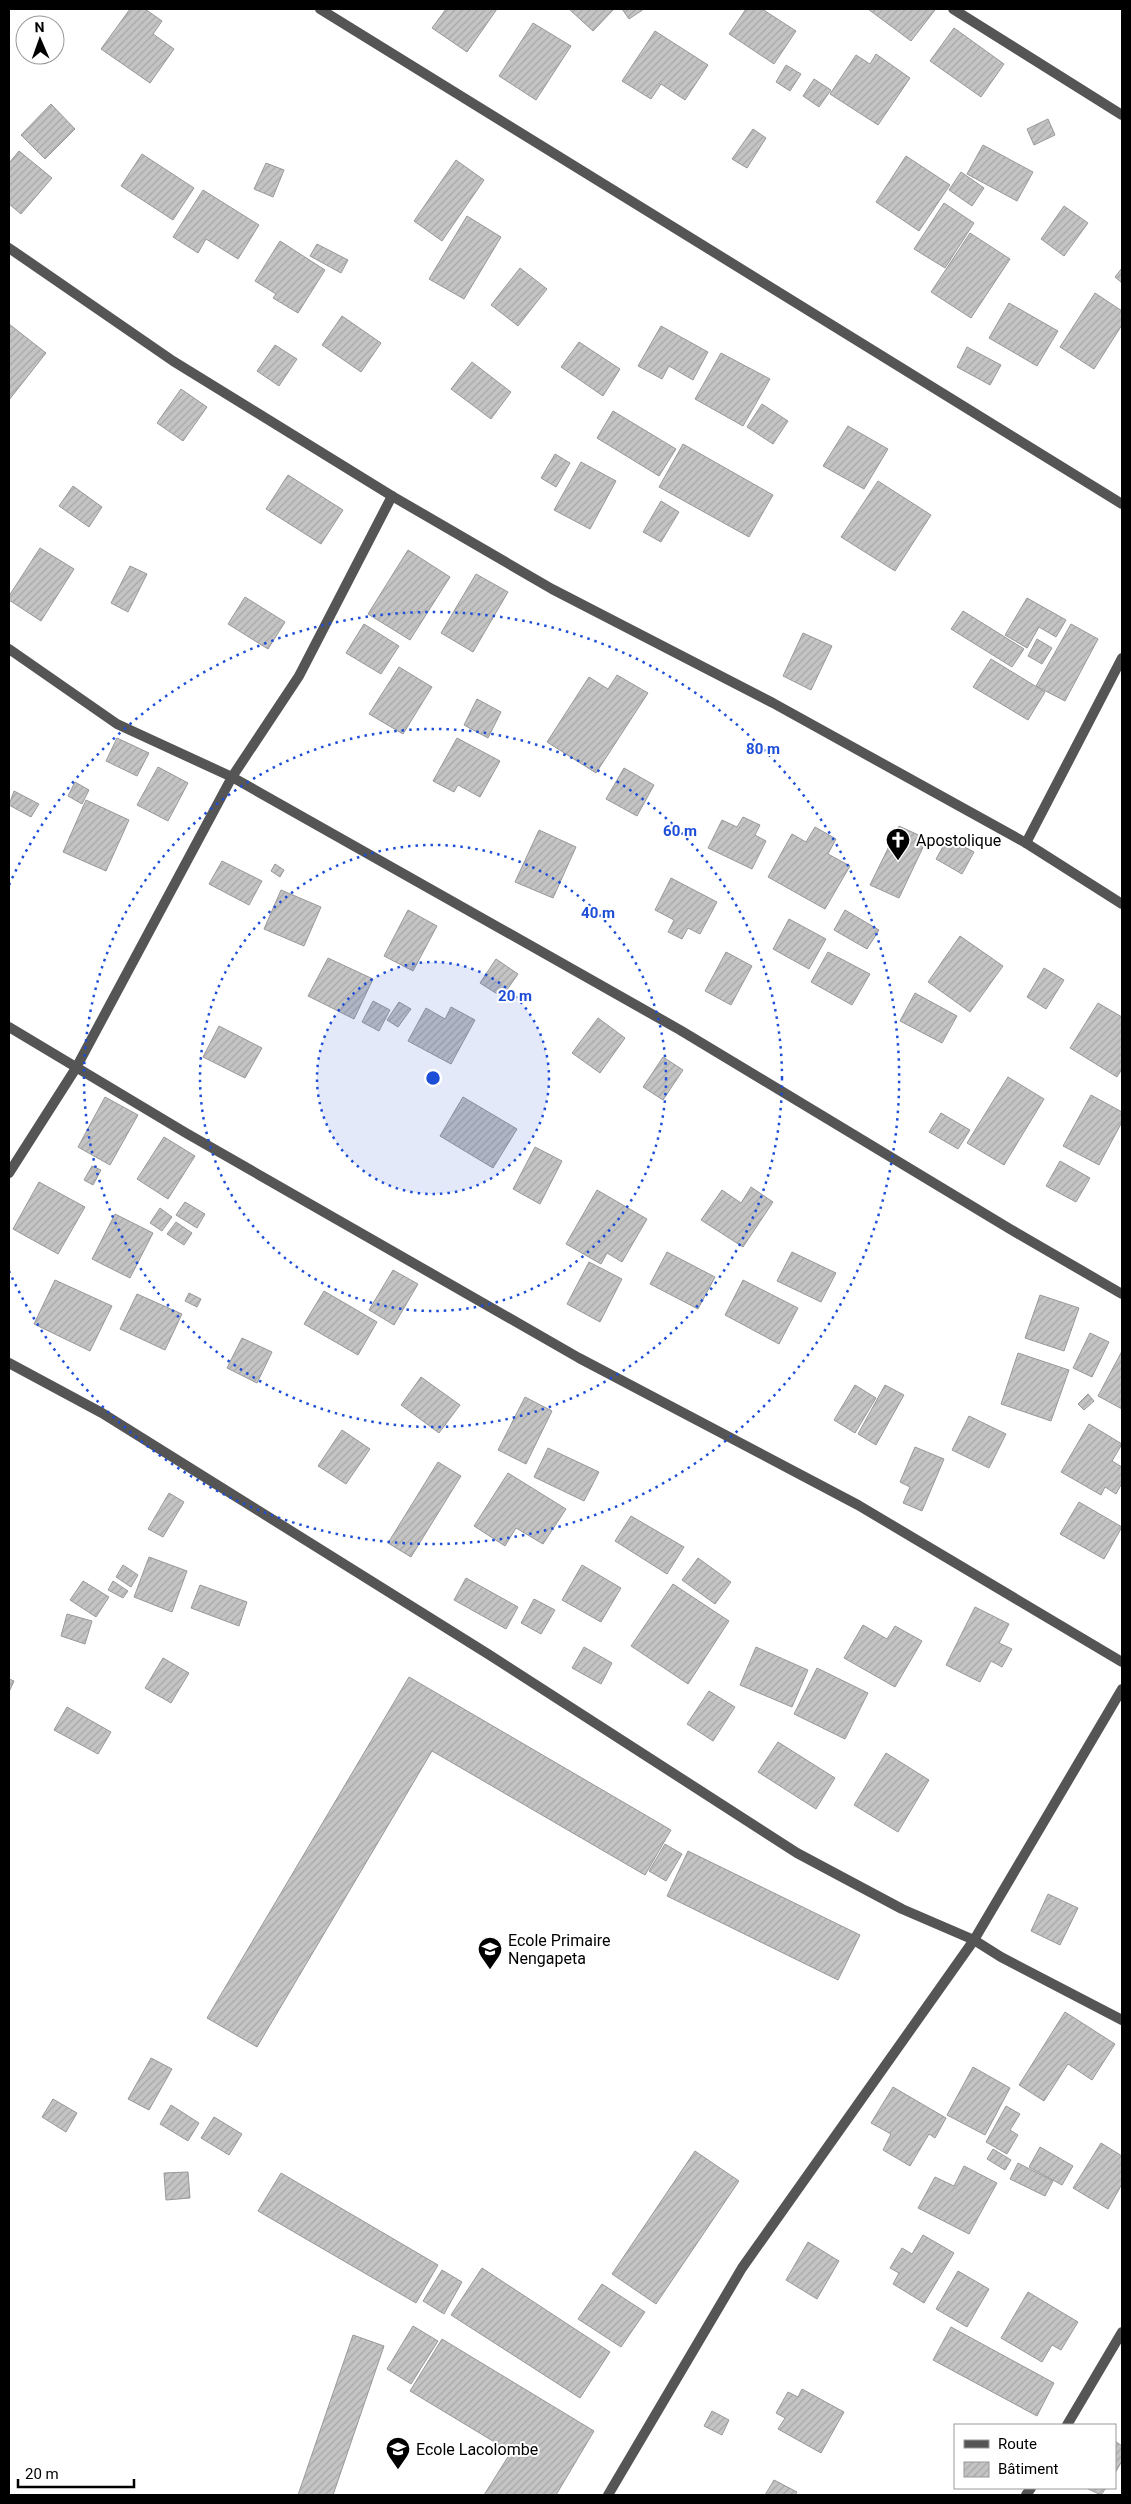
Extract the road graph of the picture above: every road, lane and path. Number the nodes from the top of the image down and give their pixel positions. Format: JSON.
{"nodes":[{"id":1,"x":320,"y":9,"type":"edge"},
{"id":2,"x":953,"y":9,"type":"edge"},
{"id":3,"x":1122,"y":115,"type":"edge"},
{"id":4,"x":9,"y":248,"type":"edge"},
{"id":5,"x":392,"y":496,"type":"junction"},
{"id":6,"x":1122,"y":504,"type":"edge"},
{"id":7,"x":9,"y":649,"type":"edge"},
{"id":8,"x":1122,"y":658,"type":"edge"},
{"id":9,"x":232,"y":777,"type":"junction"},
{"id":10,"x":1026,"y":843,"type":"junction"},
{"id":11,"x":1122,"y":904,"type":"edge"},
{"id":12,"x":9,"y":1027,"type":"edge"},
{"id":13,"x":76,"y":1068,"type":"junction"},
{"id":14,"x":9,"y":1173,"type":"edge"},
{"id":15,"x":1122,"y":1294,"type":"edge"},
{"id":16,"x":9,"y":1364,"type":"edge"},
{"id":17,"x":1122,"y":1662,"type":"edge"},
{"id":18,"x":1122,"y":1689,"type":"edge"},
{"id":19,"x":974,"y":1940,"type":"junction"},
{"id":20,"x":1122,"y":2020,"type":"edge"},
{"id":21,"x":1122,"y":2332,"type":"edge"},
{"id":22,"x":1068,"y":2424,"type":"edge"},
{"id":23,"x":608,"y":2495,"type":"edge"}],
"edges":[{"from":1,"to":6,"type":"street"},
{"from":2,"to":3,"type":"street"},
{"from":4,"to":5,"type":"street"},
{"from":5,"to":9,"type":"street"},
{"from":5,"to":10,"type":"street"},
{"from":7,"to":9,"type":"street"},
{"from":8,"to":10,"type":"street"},
{"from":9,"to":13,"type":"street"},
{"from":9,"to":15,"type":"street"},
{"from":10,"to":11,"type":"street"},
{"from":12,"to":13,"type":"street"},
{"from":13,"to":14,"type":"street"},
{"from":13,"to":17,"type":"street"},
{"from":16,"to":19,"type":"street"},
{"from":18,"to":19,"type":"street"},
{"from":19,"to":20,"type":"street"},
{"from":19,"to":23,"type":"street"},
{"from":21,"to":22,"type":"street"}]}
